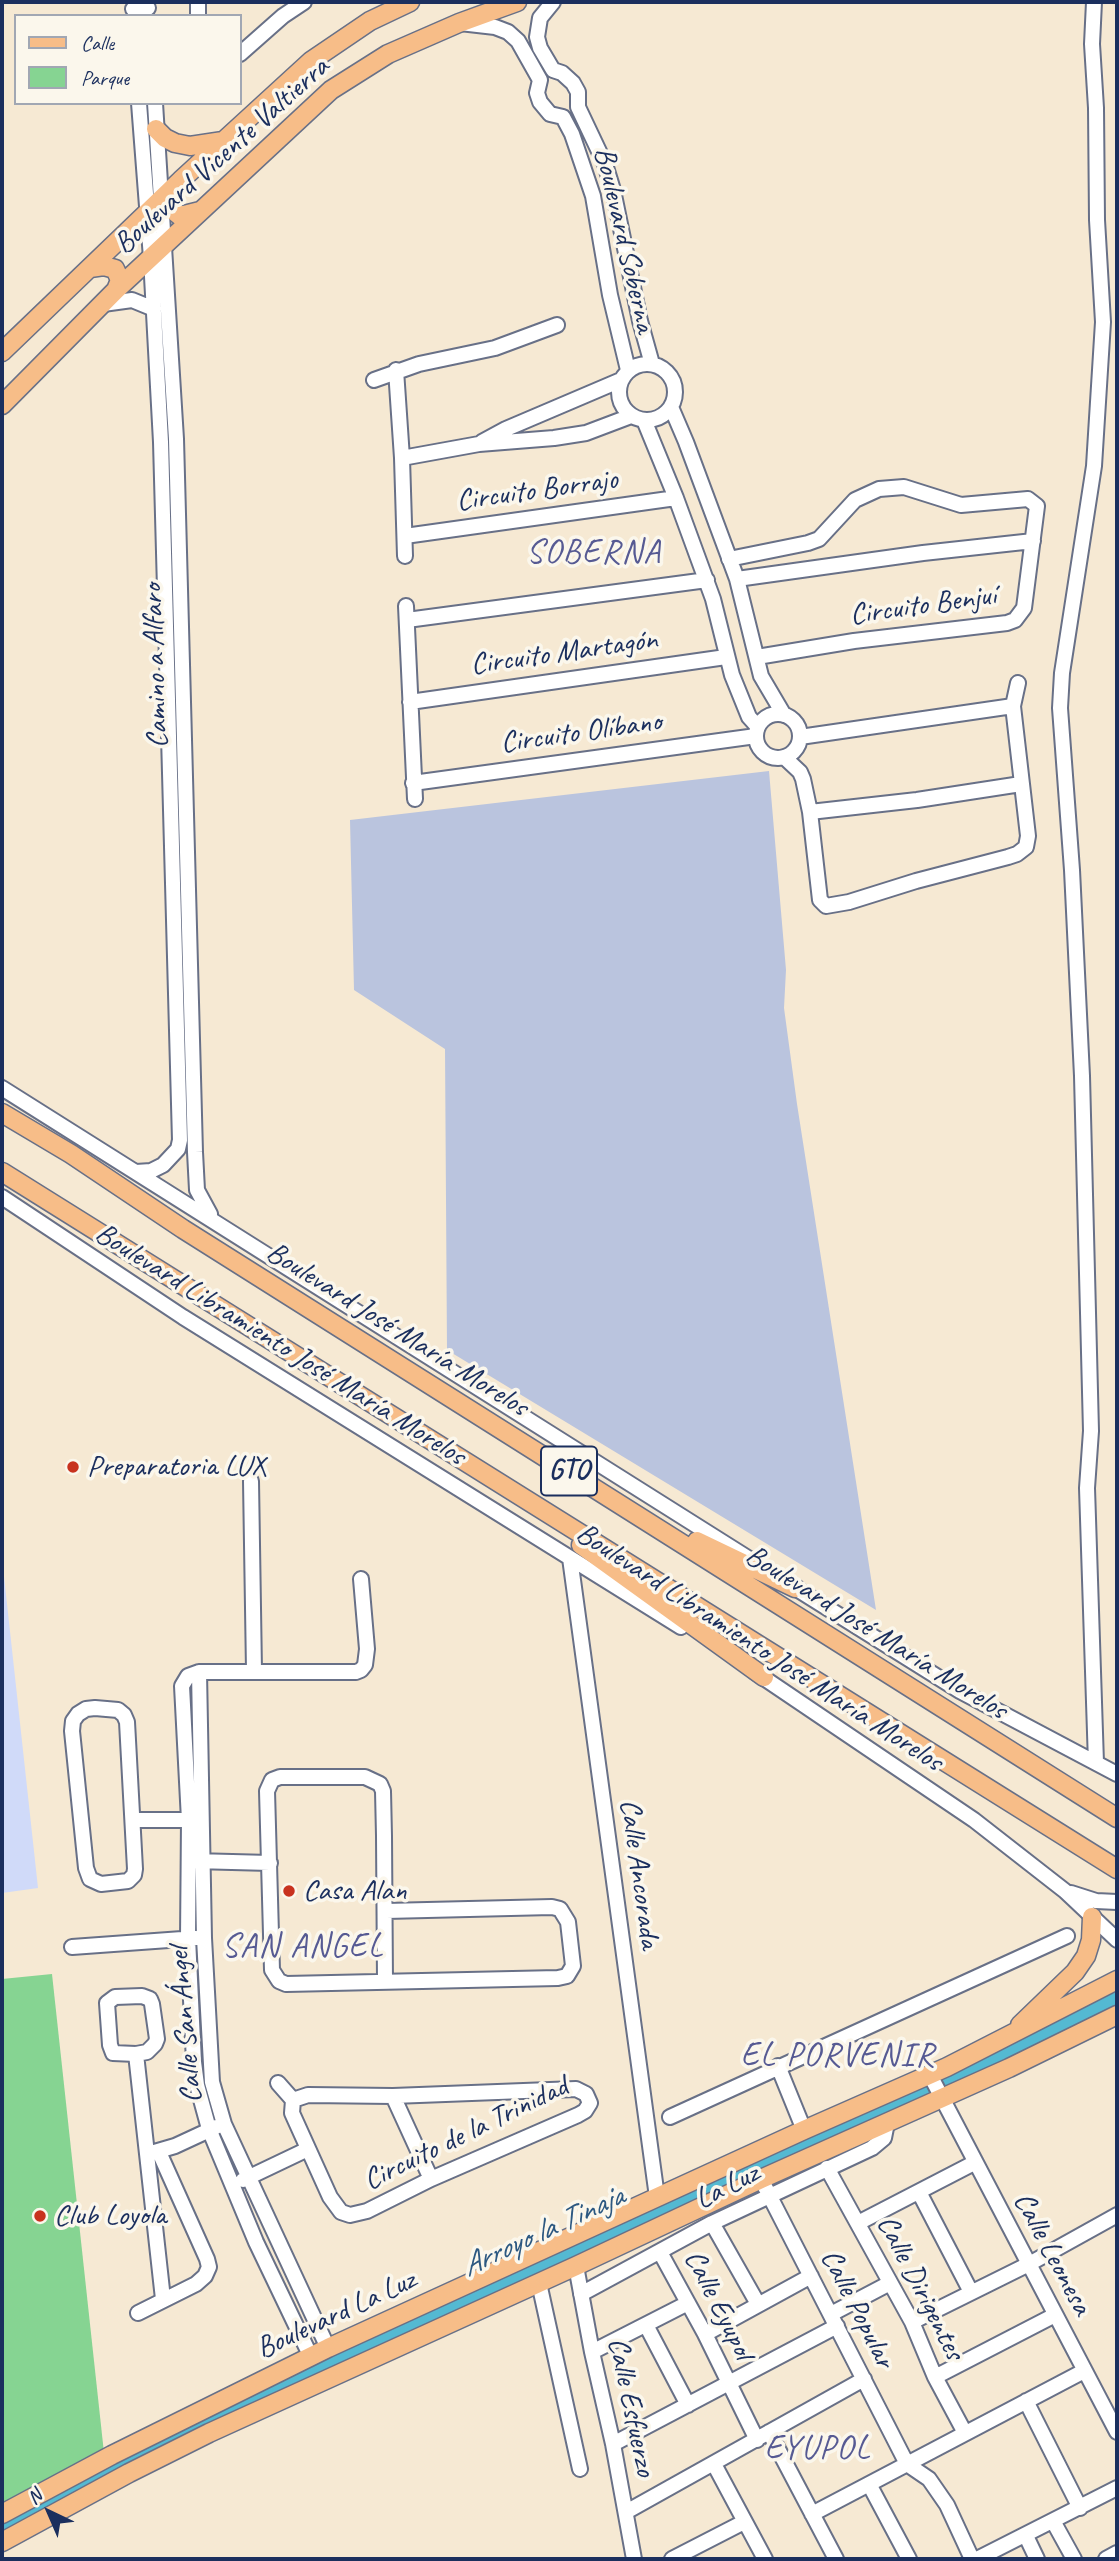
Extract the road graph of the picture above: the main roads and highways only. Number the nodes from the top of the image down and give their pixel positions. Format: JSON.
{"nodes":[{"id":1,"x":517,"y":2,"type":"edge"},
{"id":2,"x":406,"y":3,"type":"edge"},
{"id":3,"x":156,"y":128,"type":"road end"},
{"id":4,"x":223,"y":141,"type":"junction"},
{"id":5,"x":181,"y":180,"type":"junction"},
{"id":6,"x":200,"y":211,"type":"junction"},
{"id":7,"x":90,"y":268,"type":"junction"},
{"id":8,"x":116,"y":290,"type":"junction"},
{"id":9,"x":2,"y":352,"type":"edge"},
{"id":10,"x":2,"y":405,"type":"edge"},
{"id":11,"x":2,"y":1104,"type":"edge"},
{"id":12,"x":2,"y":1114,"type":"edge"},
{"id":13,"x":71,"y":1154,"type":"junction"},
{"id":14,"x":2,"y":1172,"type":"edge"},
{"id":15,"x":2,"y":1178,"type":"edge"},
{"id":16,"x":36,"y":1193,"type":"junction"},
{"id":17,"x":626,"y":1508,"type":"junction"},
{"id":18,"x":546,"y":1511,"type":"junction"},
{"id":19,"x":795,"y":1588,"type":"road end"},
{"id":20,"x":764,"y":1677,"type":"road end"},
{"id":21,"x":1117,"y":1818,"type":"edge"},
{"id":22,"x":1117,"y":1869,"type":"edge"},
{"id":23,"x":1092,"y":1917,"type":"road end"},
{"id":24,"x":1117,"y":1980,"type":"edge"},
{"id":25,"x":1117,"y":2015,"type":"edge"},
{"id":26,"x":1117,"y":2024,"type":"edge"},
{"id":27,"x":1087,"y":2030,"type":"junction"},
{"id":28,"x":1009,"y":2036,"type":"junction"},
{"id":29,"x":936,"y":2087,"type":"junction"},
{"id":30,"x":2,"y":2514,"type":"edge"},
{"id":31,"x":2,"y":2542,"type":"edge"}],
"edges":[{"from":1,"to":6,"type":"main road","name":"Boulevard Vicente Valtierra"},
{"from":2,"to":4,"type":"main road","name":"Boulevard Vicente Valtierra"},
{"from":3,"to":4,"type":"main road"},
{"from":4,"to":5,"type":"main road","name":"Boulevard Vicente Valtierra"},
{"from":5,"to":6,"type":"main road"},
{"from":5,"to":7,"type":"main road","name":"Boulevard Vicente Valtierra"},
{"from":6,"to":8,"type":"main road","name":"Boulevard Vicente Valtierra"},
{"from":7,"to":8,"type":"main road"},
{"from":7,"to":9,"type":"main road","name":"Boulevard Vicente Valtierra"},
{"from":8,"to":10,"type":"main road","name":"Boulevard Vicente Valtierra"},
{"from":11,"to":13,"type":"main road"},
{"from":12,"to":13,"type":"main road","name":"Boulevard José María Morelos","number":"GTO"},
{"from":13,"to":17,"type":"main road","name":"Boulevard José María Morelos","number":"GTO"},
{"from":14,"to":16,"type":"main road","number":"GTO"},
{"from":15,"to":16,"type":"main road"},
{"from":16,"to":18,"type":"main road","number":"GTO"},
{"from":17,"to":19,"type":"main road"},
{"from":17,"to":21,"type":"main road","name":"Boulevard José María Morelos","number":"GTO"},
{"from":18,"to":20,"type":"main road"},
{"from":18,"to":22,"type":"main road","number":"GTO"},
{"from":23,"to":28,"type":"main road"},
{"from":24,"to":28,"type":"main road","name":"Boulevard La Luz"},
{"from":25,"to":27,"type":"main road","name":"Boulevard La Luz"},
{"from":26,"to":27,"type":"main road"},
{"from":27,"to":29,"type":"main road","name":"Boulevard La Luz"},
{"from":28,"to":29,"type":"main road","name":"Boulevard La Luz"},
{"from":29,"to":30,"type":"main road","name":"Boulevard La Luz"},
{"from":29,"to":31,"type":"main road","name":"Boulevard La Luz"}]}
